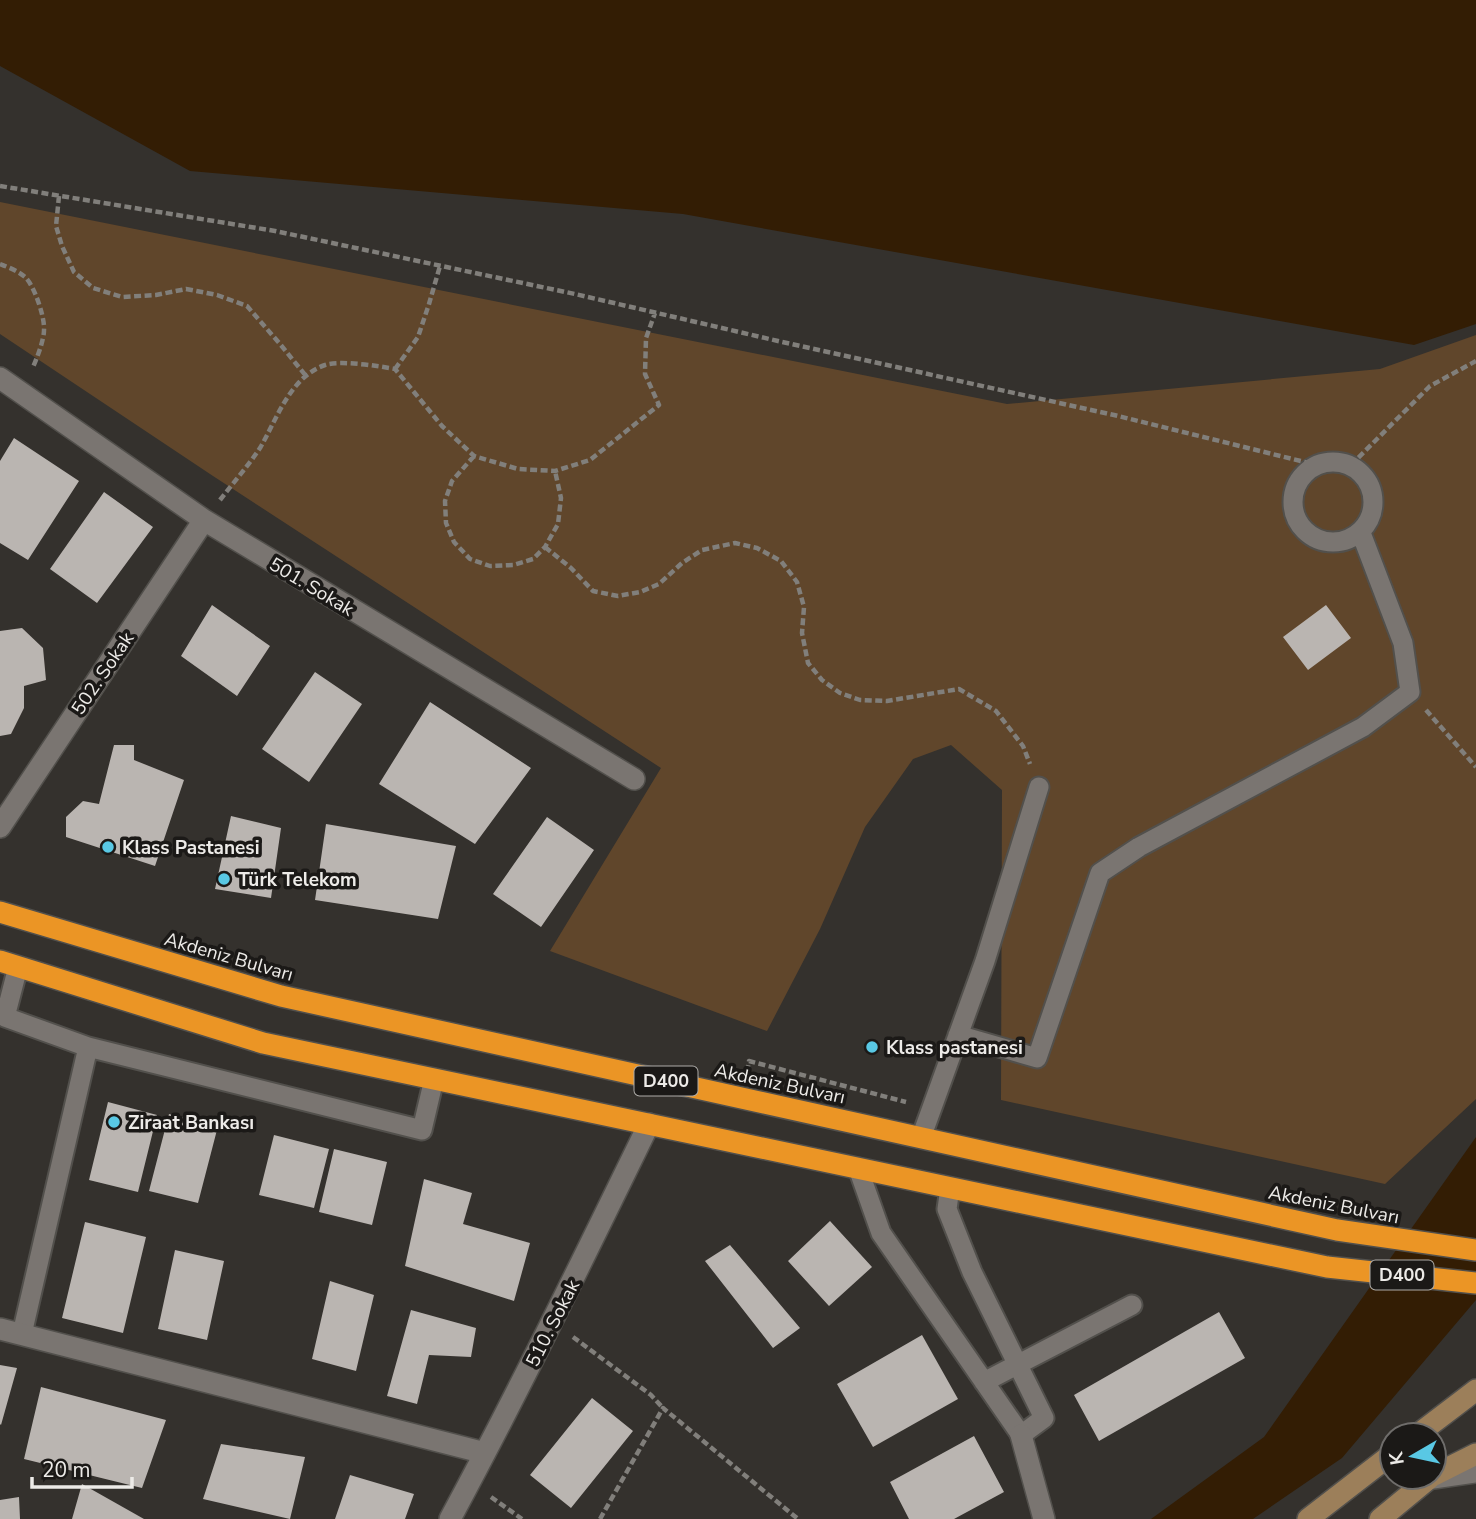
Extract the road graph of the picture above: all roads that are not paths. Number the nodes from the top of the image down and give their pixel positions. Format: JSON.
{"nodes":[{"id":1,"x":0,"y":378,"type":"edge"},
{"id":2,"x":204,"y":520,"type":"junction"},
{"id":3,"x":1361,"y":533,"type":"junction"},
{"id":4,"x":634,"y":779,"type":"dead end"},
{"id":5,"x":1040,"y":787,"type":"road end"},
{"id":6,"x":0,"y":827,"type":"edge"},
{"id":7,"x":0,"y":912,"type":"edge"},
{"id":8,"x":9,"y":964,"type":"edge"},
{"id":9,"x":958,"y":1035,"type":"junction"},
{"id":10,"x":88,"y":1047,"type":"junction"},
{"id":11,"x":434,"y":1079,"type":"junction"},
{"id":12,"x":649,"y":1124,"type":"junction"},
{"id":13,"x":921,"y":1138,"type":"junction"},
{"id":14,"x":858,"y":1168,"type":"junction"},
{"id":15,"x":950,"y":1188,"type":"junction"},
{"id":16,"x":1476,"y":1250,"type":"edge"},
{"id":17,"x":1476,"y":1283,"type":"edge"},
{"id":18,"x":1132,"y":1305,"type":"dead end"},
{"id":19,"x":0,"y":1329,"type":"edge"},
{"id":20,"x":22,"y":1334,"type":"junction"},
{"id":21,"x":1018,"y":1364,"type":"junction"},
{"id":22,"x":984,"y":1382,"type":"junction"},
{"id":23,"x":1476,"y":1390,"type":"edge"},
{"id":24,"x":1435,"y":1421,"type":"edge"},
{"id":25,"x":1021,"y":1436,"type":"junction"},
{"id":26,"x":485,"y":1453,"type":"junction"},
{"id":27,"x":1476,"y":1454,"type":"edge"},
{"id":28,"x":1378,"y":1465,"type":"edge"},
{"id":29,"x":1448,"y":1468,"type":"edge"},
{"id":30,"x":1476,"y":1472,"type":"edge"},
{"id":31,"x":1448,"y":1475,"type":"edge"},
{"id":32,"x":1414,"y":1491,"type":"edge"},
{"id":33,"x":450,"y":1519,"type":"edge"},
{"id":34,"x":1044,"y":1519,"type":"edge"},
{"id":35,"x":1308,"y":1519,"type":"edge"},
{"id":36,"x":1380,"y":1519,"type":"edge"}],
"edges":[{"from":1,"to":2,"type":"street","name":"501. Sokak"},
{"from":2,"to":4,"type":"street","name":"501. Sokak"},
{"from":2,"to":6,"type":"street","name":"502. Sokak"},
{"from":3,"to":3,"type":"lane"},
{"from":3,"to":9,"type":"lane"},
{"from":5,"to":9,"type":"lane"},
{"from":7,"to":13,"type":"highway","name":"Akdeniz Bulvarı","number":"D400"},
{"from":8,"to":10,"type":"lane"},
{"from":8,"to":11,"type":"highway","number":"D400"},
{"from":9,"to":13,"type":"lane"},
{"from":10,"to":11,"type":"lane"},
{"from":10,"to":20,"type":"lane"},
{"from":11,"to":12,"type":"highway","number":"D400"},
{"from":12,"to":14,"type":"highway","number":"D400"},
{"from":12,"to":26,"type":"street","name":"510. Sokak"},
{"from":13,"to":16,"type":"highway","name":"Akdeniz Bulvarı","number":"D400"},
{"from":14,"to":15,"type":"highway","number":"D400"},
{"from":14,"to":22,"type":"lane"},
{"from":15,"to":17,"type":"highway","number":"D400"},
{"from":15,"to":21,"type":"lane"},
{"from":18,"to":21,"type":"lane"},
{"from":19,"to":20,"type":"street"},
{"from":20,"to":26,"type":"street"},
{"from":21,"to":22,"type":"lane"},
{"from":21,"to":25,"type":"lane"},
{"from":22,"to":25,"type":"lane"},
{"from":23,"to":24,"type":"street"},
{"from":25,"to":34,"type":"street"},
{"from":26,"to":33,"type":"street","name":"510. Sokak"},
{"from":27,"to":29,"type":"street"},
{"from":28,"to":35,"type":"street"},
{"from":30,"to":31,"type":"street"},
{"from":32,"to":36,"type":"street"}]}
